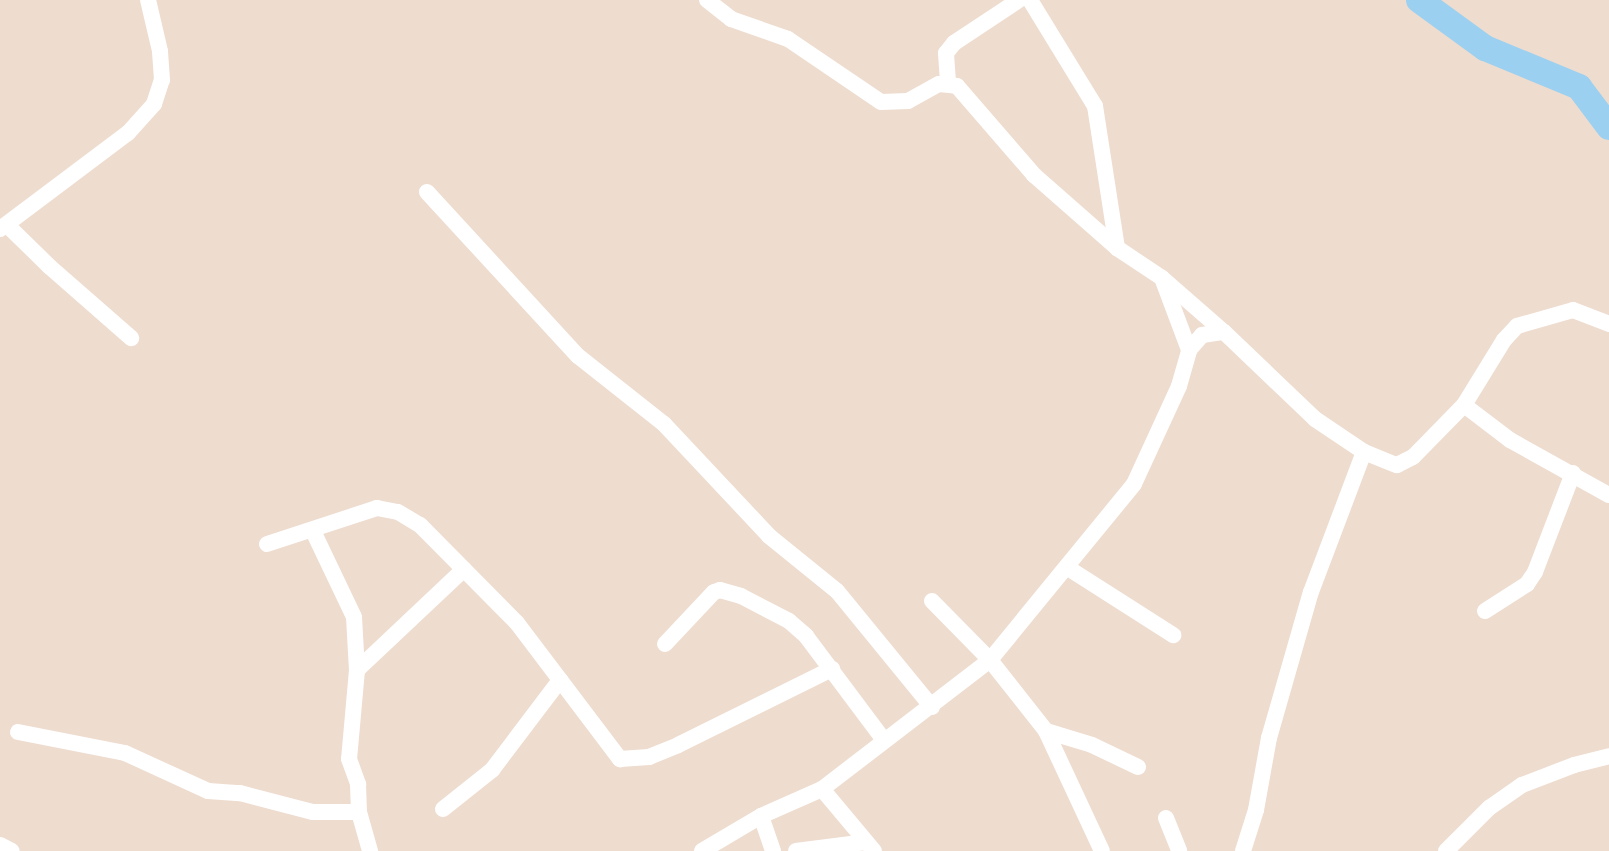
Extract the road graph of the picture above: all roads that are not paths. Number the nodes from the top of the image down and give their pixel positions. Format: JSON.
{"nodes":[{"id":1,"x":148,"y":0,"type":"edge"},
{"id":2,"x":707,"y":0,"type":"edge"},
{"id":3,"x":1019,"y":0,"type":"edge"},
{"id":4,"x":1030,"y":0,"type":"edge"},
{"id":5,"x":948,"y":82,"type":"junction"},
{"id":6,"x":427,"y":192,"type":"dead end"},
{"id":7,"x":4,"y":227,"type":"edge"},
{"id":8,"x":1117,"y":248,"type":"junction"},
{"id":9,"x":1162,"y":278,"type":"junction"},
{"id":10,"x":1609,"y":324,"type":"edge"},
{"id":11,"x":1224,"y":332,"type":"junction"},
{"id":12,"x":132,"y":338,"type":"dead end"},
{"id":13,"x":1189,"y":350,"type":"junction"},
{"id":14,"x":1464,"y":405,"type":"junction"},
{"id":15,"x":1364,"y":452,"type":"junction"},
{"id":16,"x":1573,"y":473,"type":"junction"},
{"id":17,"x":1609,"y":495,"type":"edge"},
{"id":18,"x":313,"y":531,"type":"junction"},
{"id":19,"x":267,"y":544,"type":"dead end"},
{"id":20,"x":1068,"y":568,"type":"junction"},
{"id":21,"x":464,"y":569,"type":"junction"},
{"id":22,"x":932,"y":601,"type":"dead end"},
{"id":23,"x":1485,"y":611,"type":"dead end"},
{"id":24,"x":1173,"y":635,"type":"dead end"},
{"id":25,"x":665,"y":644,"type":"dead end"},
{"id":26,"x":990,"y":660,"type":"junction"},
{"id":27,"x":832,"y":669,"type":"junction"},
{"id":28,"x":357,"y":670,"type":"junction"},
{"id":29,"x":560,"y":680,"type":"junction"},
{"id":30,"x":932,"y":707,"type":"junction"},
{"id":31,"x":1046,"y":731,"type":"junction"},
{"id":32,"x":18,"y":732,"type":"dead end"},
{"id":33,"x":883,"y":739,"type":"junction"},
{"id":34,"x":1609,"y":756,"type":"edge"},
{"id":35,"x":1138,"y":767,"type":"dead end"},
{"id":36,"x":822,"y":789,"type":"junction"},
{"id":37,"x":443,"y":809,"type":"dead end"},
{"id":38,"x":359,"y":812,"type":"junction"},
{"id":39,"x":761,"y":816,"type":"junction"},
{"id":40,"x":1166,"y":818,"type":"dead end"},
{"id":41,"x":0,"y":844,"type":"edge"},
{"id":42,"x":870,"y":846,"type":"edge"},
{"id":43,"x":12,"y":851,"type":"edge"},
{"id":44,"x":370,"y":851,"type":"edge"},
{"id":45,"x":702,"y":851,"type":"edge"},
{"id":46,"x":773,"y":851,"type":"edge"},
{"id":47,"x":796,"y":851,"type":"edge"},
{"id":48,"x":1102,"y":851,"type":"edge"},
{"id":49,"x":1179,"y":851,"type":"edge"},
{"id":50,"x":1243,"y":851,"type":"edge"},
{"id":51,"x":1446,"y":851,"type":"edge"}],
"edges":[{"from":1,"to":7,"type":"street"},
{"from":2,"to":5,"type":"street"},
{"from":3,"to":5,"type":"street"},
{"from":4,"to":8,"type":"street"},
{"from":5,"to":8,"type":"street"},
{"from":6,"to":30,"type":"street"},
{"from":7,"to":12,"type":"street"},
{"from":8,"to":9,"type":"street"},
{"from":9,"to":11,"type":"street"},
{"from":9,"to":13,"type":"street"},
{"from":10,"to":14,"type":"street"},
{"from":11,"to":13,"type":"street"},
{"from":11,"to":15,"type":"street"},
{"from":13,"to":20,"type":"street"},
{"from":14,"to":15,"type":"street"},
{"from":14,"to":16,"type":"street"},
{"from":15,"to":50,"type":"street"},
{"from":16,"to":17,"type":"street"},
{"from":16,"to":23,"type":"street"},
{"from":18,"to":19,"type":"street"},
{"from":18,"to":21,"type":"street"},
{"from":18,"to":28,"type":"street"},
{"from":20,"to":24,"type":"street"},
{"from":20,"to":26,"type":"street"},
{"from":21,"to":28,"type":"street"},
{"from":21,"to":29,"type":"street"},
{"from":22,"to":26,"type":"street"},
{"from":25,"to":27,"type":"street"},
{"from":26,"to":30,"type":"street"},
{"from":26,"to":31,"type":"street"},
{"from":27,"to":29,"type":"street"},
{"from":27,"to":33,"type":"street"},
{"from":28,"to":38,"type":"street"},
{"from":29,"to":37,"type":"street"},
{"from":30,"to":33,"type":"street"},
{"from":31,"to":35,"type":"street"},
{"from":31,"to":48,"type":"street"},
{"from":32,"to":38,"type":"street"},
{"from":33,"to":36,"type":"street"},
{"from":34,"to":51,"type":"street"},
{"from":36,"to":39,"type":"street"},
{"from":36,"to":42,"type":"street"},
{"from":38,"to":44,"type":"street"},
{"from":39,"to":45,"type":"street"},
{"from":39,"to":46,"type":"street"},
{"from":40,"to":49,"type":"street"},
{"from":41,"to":43,"type":"street"},
{"from":42,"to":47,"type":"street"}]}
